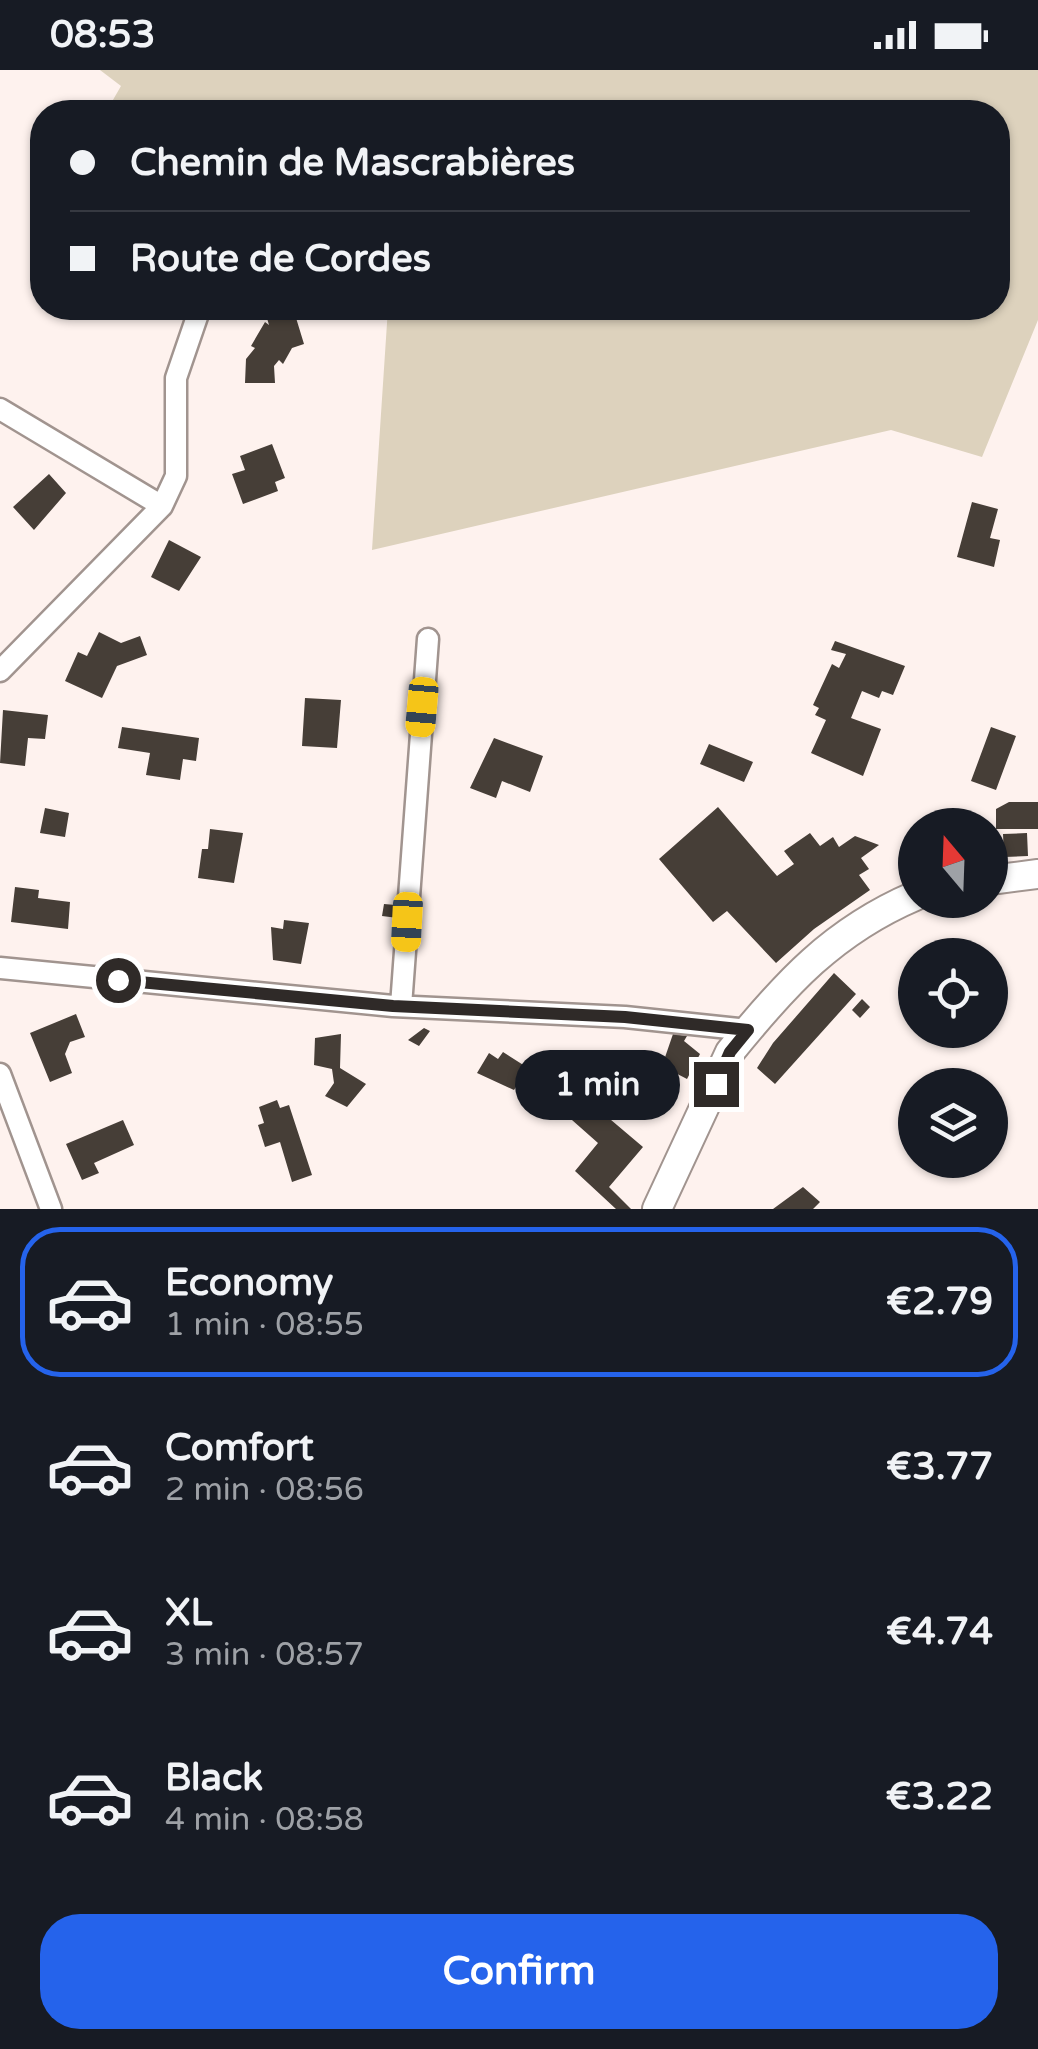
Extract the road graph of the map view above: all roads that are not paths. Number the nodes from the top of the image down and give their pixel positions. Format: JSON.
{"nodes":[{"id":1,"x":196,"y":320,"type":"edge"},
{"id":2,"x":0,"y":409,"type":"edge"},
{"id":3,"x":162,"y":506,"type":"junction"},
{"id":4,"x":428,"y":639,"type":"dead end"},
{"id":5,"x":0,"y":670,"type":"edge"},
{"id":6,"x":1038,"y":874,"type":"edge"},
{"id":7,"x":1008,"y":878,"type":"edge"},
{"id":8,"x":898,"y":903,"type":"edge"},
{"id":9,"x":0,"y":968,"type":"edge"},
{"id":10,"x":401,"y":1006,"type":"junction"},
{"id":11,"x":748,"y":1030,"type":"junction"},
{"id":12,"x":0,"y":1074,"type":"edge"},
{"id":13,"x":51,"y":1209,"type":"edge"},
{"id":14,"x":657,"y":1209,"type":"edge"}],
"edges":[{"from":1,"to":3,"type":"street"},
{"from":2,"to":3,"type":"street"},
{"from":3,"to":5,"type":"street"},
{"from":4,"to":10,"type":"street"},
{"from":6,"to":7,"type":"main road"},
{"from":8,"to":11,"type":"main road"},
{"from":9,"to":10,"type":"street"},
{"from":10,"to":11,"type":"street"},
{"from":11,"to":14,"type":"main road"},
{"from":12,"to":13,"type":"street"}]}
